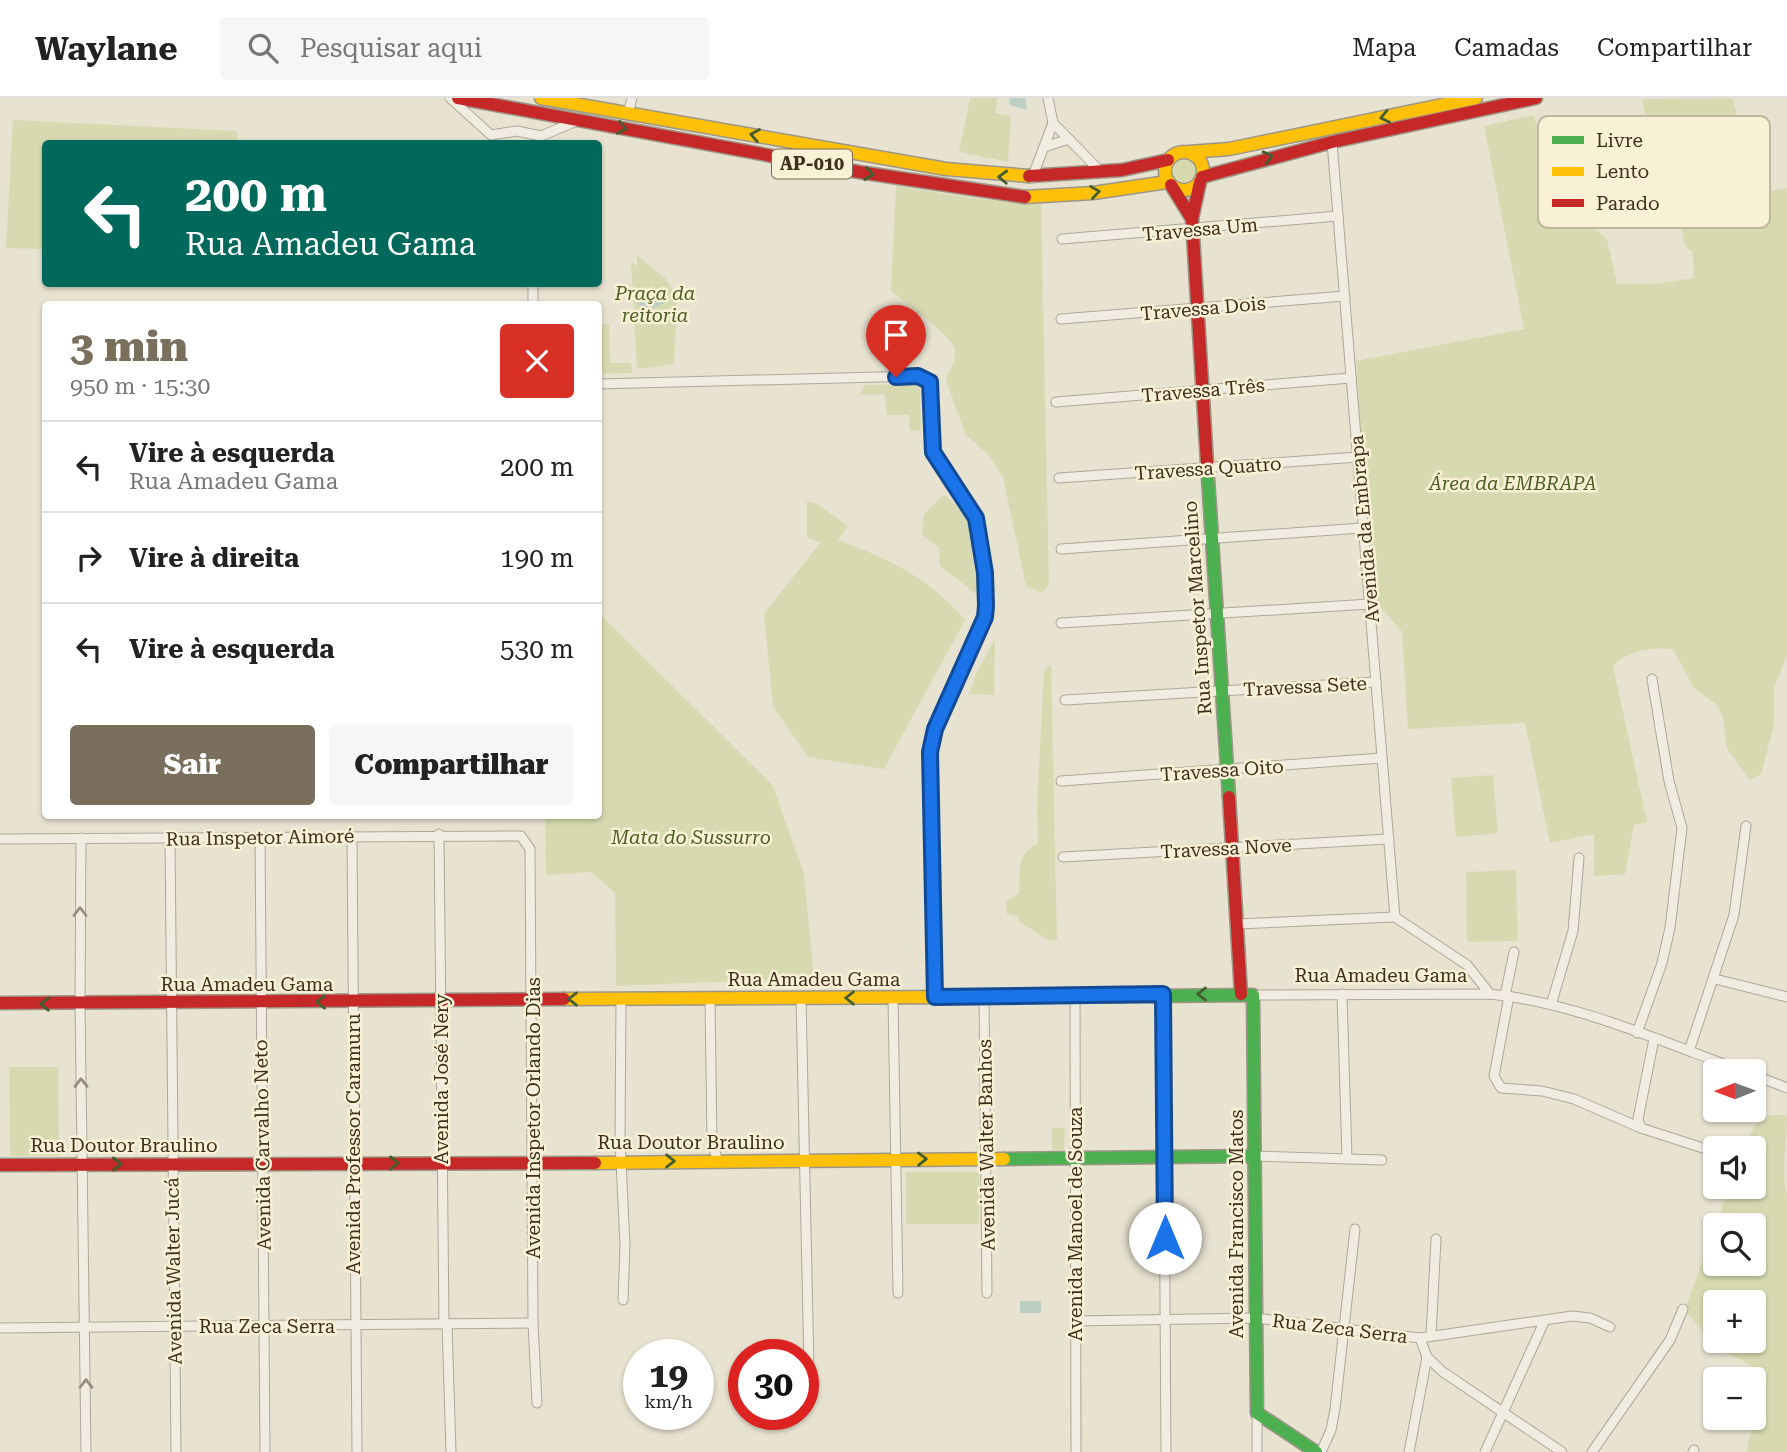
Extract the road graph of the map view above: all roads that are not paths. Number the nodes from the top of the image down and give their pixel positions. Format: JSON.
{"nodes":[{"id":1,"x":450,"y":98,"type":"edge"},
{"id":2,"x":458,"y":98,"type":"edge"},
{"id":3,"x":541,"y":98,"type":"edge"},
{"id":4,"x":632,"y":98,"type":"edge"},
{"id":5,"x":1048,"y":98,"type":"edge"},
{"id":6,"x":1476,"y":98,"type":"edge"},
{"id":7,"x":1536,"y":98,"type":"edge"},
{"id":8,"x":628,"y":113,"type":"junction"},
{"id":9,"x":579,"y":120,"type":"junction"},
{"id":10,"x":1054,"y":123,"type":"junction"},
{"id":11,"x":1069,"y":139,"type":"junction"},
{"id":12,"x":532,"y":140,"type":"edge"},
{"id":13,"x":1332,"y":142,"type":"junction"},
{"id":14,"x":1044,"y":147,"type":"junction"},
{"id":15,"x":1189,"y":152,"type":"junction"},
{"id":16,"x":1168,"y":160,"type":"junction"},
{"id":17,"x":1101,"y":172,"type":"junction"},
{"id":18,"x":1032,"y":178,"type":"junction"},
{"id":19,"x":1201,"y":180,"type":"junction"},
{"id":20,"x":1169,"y":183,"type":"junction"},
{"id":21,"x":1338,"y":216,"type":"junction"},
{"id":22,"x":1192,"y":225,"type":"junction"},
{"id":23,"x":1062,"y":239,"type":"dead end"},
{"id":24,"x":1345,"y":296,"type":"junction"},
{"id":25,"x":1197,"y":308,"type":"junction"},
{"id":26,"x":1061,"y":319,"type":"dead end"},
{"id":27,"x":1351,"y":378,"type":"junction"},
{"id":28,"x":602,"y":384,"type":"edge"},
{"id":29,"x":1203,"y":390,"type":"junction"},
{"id":30,"x":1056,"y":401,"type":"dead end"},
{"id":31,"x":1358,"y":457,"type":"junction"},
{"id":32,"x":1208,"y":468,"type":"junction"},
{"id":33,"x":1059,"y":478,"type":"dead end"},
{"id":34,"x":1362,"y":528,"type":"junction"},
{"id":35,"x":1212,"y":539,"type":"junction"},
{"id":36,"x":1061,"y":549,"type":"dead end"},
{"id":37,"x":1370,"y":604,"type":"junction"},
{"id":38,"x":1217,"y":614,"type":"junction"},
{"id":39,"x":1061,"y":623,"type":"dead end"},
{"id":40,"x":1652,"y":679,"type":"dead end"},
{"id":41,"x":1376,"y":682,"type":"junction"},
{"id":42,"x":1222,"y":691,"type":"junction"},
{"id":43,"x":1065,"y":701,"type":"dead end"},
{"id":44,"x":1382,"y":758,"type":"junction"},
{"id":45,"x":1227,"y":769,"type":"junction"},
{"id":46,"x":1061,"y":781,"type":"dead end"},
{"id":47,"x":1746,"y":826,"type":"dead end"},
{"id":48,"x":439,"y":834,"type":"junction"},
{"id":49,"x":352,"y":836,"type":"junction"},
{"id":50,"x":521,"y":836,"type":"joint"},
{"id":51,"x":81,"y":838,"type":"junction"},
{"id":52,"x":170,"y":838,"type":"junction"},
{"id":53,"x":260,"y":838,"type":"junction"},
{"id":54,"x":0,"y":839,"type":"edge"},
{"id":55,"x":1389,"y":839,"type":"junction"},
{"id":56,"x":1232,"y":847,"type":"junction"},
{"id":57,"x":1063,"y":856,"type":"dead end"},
{"id":58,"x":1578,"y":858,"type":"dead end"},
{"id":59,"x":1395,"y":916,"type":"junction"},
{"id":60,"x":1237,"y":924,"type":"junction"},
{"id":61,"x":1514,"y":952,"type":"dead end"},
{"id":62,"x":1715,"y":979,"type":"junction"},
{"id":63,"x":1163,"y":994,"type":"junction"},
{"id":64,"x":1342,"y":994,"type":"junction"},
{"id":65,"x":1490,"y":994,"type":"junction"},
{"id":66,"x":1074,"y":995,"type":"junction"},
{"id":67,"x":1247,"y":995,"type":"junction"},
{"id":68,"x":984,"y":996,"type":"junction"},
{"id":69,"x":1507,"y":996,"type":"junction"},
{"id":70,"x":935,"y":997,"type":"junction"},
{"id":71,"x":1787,"y":997,"type":"edge"},
{"id":72,"x":801,"y":998,"type":"junction"},
{"id":73,"x":893,"y":998,"type":"junction"},
{"id":74,"x":621,"y":999,"type":"junction"},
{"id":75,"x":710,"y":999,"type":"junction"},
{"id":76,"x":533,"y":1000,"type":"junction"},
{"id":77,"x":442,"y":1001,"type":"junction"},
{"id":78,"x":261,"y":1002,"type":"junction"},
{"id":79,"x":352,"y":1002,"type":"junction"},
{"id":80,"x":0,"y":1003,"type":"edge"},
{"id":81,"x":172,"y":1003,"type":"junction"},
{"id":82,"x":80,"y":1004,"type":"junction"},
{"id":83,"x":1551,"y":1005,"type":"junction"},
{"id":84,"x":1636,"y":1033,"type":"junction"},
{"id":85,"x":1654,"y":1039,"type":"junction"},
{"id":86,"x":1689,"y":1051,"type":"junction"},
{"id":87,"x":1710,"y":1059,"type":"edge"},
{"id":88,"x":1766,"y":1080,"type":"edge"},
{"id":89,"x":1787,"y":1088,"type":"edge"},
{"id":90,"x":1641,"y":1128,"type":"junction"},
{"id":91,"x":1703,"y":1148,"type":"edge"},
{"id":92,"x":1164,"y":1156,"type":"junction"},
{"id":93,"x":1254,"y":1156,"type":"junction"},
{"id":94,"x":1074,"y":1157,"type":"junction"},
{"id":95,"x":987,"y":1158,"type":"junction"},
{"id":96,"x":1347,"y":1159,"type":"junction"},
{"id":97,"x":623,"y":1160,"type":"junction"},
{"id":98,"x":896,"y":1160,"type":"junction"},
{"id":99,"x":1382,"y":1160,"type":"dead end"},
{"id":100,"x":534,"y":1161,"type":"junction"},
{"id":101,"x":718,"y":1162,"type":"junction"},
{"id":102,"x":804,"y":1162,"type":"junction"},
{"id":103,"x":171,"y":1163,"type":"junction"},
{"id":104,"x":352,"y":1163,"type":"junction"},
{"id":105,"x":441,"y":1163,"type":"junction"},
{"id":106,"x":262,"y":1164,"type":"junction"},
{"id":107,"x":0,"y":1165,"type":"edge"},
{"id":108,"x":82,"y":1165,"type":"junction"},
{"id":109,"x":1355,"y":1229,"type":"dead end"},
{"id":110,"x":1436,"y":1240,"type":"dead end"},
{"id":111,"x":898,"y":1293,"type":"dead end"},
{"id":112,"x":987,"y":1293,"type":"dead end"},
{"id":113,"x":623,"y":1300,"type":"dead end"},
{"id":114,"x":1684,"y":1309,"type":"dead end"},
{"id":115,"x":1256,"y":1318,"type":"junction"},
{"id":116,"x":1165,"y":1320,"type":"junction"},
{"id":117,"x":1075,"y":1321,"type":"junction"},
{"id":118,"x":1544,"y":1322,"type":"junction"},
{"id":119,"x":533,"y":1323,"type":"junction"},
{"id":120,"x":446,"y":1324,"type":"junction"},
{"id":121,"x":354,"y":1325,"type":"junction"},
{"id":122,"x":86,"y":1326,"type":"junction"},
{"id":123,"x":176,"y":1326,"type":"junction"},
{"id":124,"x":264,"y":1326,"type":"junction"},
{"id":125,"x":1343,"y":1327,"type":"junction"},
{"id":126,"x":1610,"y":1327,"type":"dead end"},
{"id":127,"x":0,"y":1328,"type":"edge"},
{"id":128,"x":1431,"y":1336,"type":"junction"},
{"id":129,"x":1419,"y":1338,"type":"junction"},
{"id":130,"x":808,"y":1339,"type":"edge"},
{"id":131,"x":1427,"y":1357,"type":"junction"},
{"id":132,"x":537,"y":1403,"type":"dead end"},
{"id":133,"x":1257,"y":1413,"type":"junction"},
{"id":134,"x":1503,"y":1413,"type":"junction"},
{"id":135,"x":86,"y":1452,"type":"edge"},
{"id":136,"x":176,"y":1452,"type":"edge"},
{"id":137,"x":265,"y":1452,"type":"edge"},
{"id":138,"x":357,"y":1452,"type":"edge"},
{"id":139,"x":451,"y":1452,"type":"edge"},
{"id":140,"x":1076,"y":1452,"type":"edge"},
{"id":141,"x":1166,"y":1452,"type":"edge"},
{"id":142,"x":1257,"y":1452,"type":"edge"},
{"id":143,"x":1318,"y":1452,"type":"edge"},
{"id":144,"x":1409,"y":1452,"type":"edge"},
{"id":145,"x":1485,"y":1452,"type":"edge"},
{"id":146,"x":1562,"y":1452,"type":"edge"},
{"id":147,"x":1592,"y":1452,"type":"edge"}],
"edges":[{"from":1,"to":12,"type":"street"},
{"from":2,"to":9,"type":"street","number":"AP-010"},
{"from":3,"to":8,"type":"street","number":"AP-010"},
{"from":4,"to":8,"type":"street"},
{"from":5,"to":10,"type":"street"},
{"from":6,"to":15,"type":"street","number":"AP-010","one_way":true},
{"from":7,"to":13,"type":"street","number":"AP-010"},
{"from":18,"to":8,"type":"street","number":"AP-010","one_way":true},
{"from":9,"to":12,"type":"street"},
{"from":9,"to":20,"type":"street","number":"AP-010","one_way":true},
{"from":10,"to":11,"type":"street"},
{"from":10,"to":14,"type":"street"},
{"from":11,"to":14,"type":"street"},
{"from":11,"to":17,"type":"street"},
{"from":19,"to":13,"type":"street","number":"AP-010","one_way":true},
{"from":13,"to":21,"type":"street","name":"Avenida da Embrapa"},
{"from":14,"to":18,"type":"street"},
{"from":15,"to":16,"type":"street","number":"AP-010"},
{"from":15,"to":19,"type":"street"},
{"from":16,"to":17,"type":"street","number":"AP-010"},
{"from":16,"to":20,"type":"street"},
{"from":17,"to":18,"type":"street","number":"AP-010"},
{"from":19,"to":20,"type":"street","number":"AP-010"},
{"from":19,"to":22,"type":"street","name":"Rua Inspetor Marcelino"},
{"from":20,"to":22,"type":"street","name":"Rua Inspetor Marcelino"},
{"from":21,"to":22,"type":"street","name":"Travessa Um"},
{"from":21,"to":24,"type":"street","name":"Avenida da Embrapa"},
{"from":22,"to":23,"type":"street","name":"Travessa Um"},
{"from":22,"to":25,"type":"street","name":"Rua Inspetor Marcelino"},
{"from":24,"to":25,"type":"street","name":"Travessa Dois"},
{"from":24,"to":27,"type":"street","name":"Avenida da Embrapa"},
{"from":25,"to":26,"type":"street","name":"Travessa Dois"},
{"from":25,"to":29,"type":"street","name":"Rua Inspetor Marcelino"},
{"from":27,"to":29,"type":"street","name":"Travessa Três"},
{"from":27,"to":31,"type":"street","name":"Avenida da Embrapa"},
{"from":28,"to":70,"type":"street"},
{"from":29,"to":30,"type":"street","name":"Travessa Três"},
{"from":29,"to":32,"type":"street","name":"Rua Inspetor Marcelino"},
{"from":31,"to":32,"type":"street","name":"Travessa Quatro"},
{"from":31,"to":34,"type":"street","name":"Avenida da Embrapa"},
{"from":32,"to":33,"type":"street","name":"Travessa Quatro"},
{"from":32,"to":35,"type":"street","name":"Rua Inspetor Marcelino"},
{"from":34,"to":35,"type":"street"},
{"from":34,"to":37,"type":"street","name":"Avenida da Embrapa"},
{"from":35,"to":36,"type":"street"},
{"from":35,"to":38,"type":"street","name":"Rua Inspetor Marcelino"},
{"from":37,"to":38,"type":"street"},
{"from":37,"to":41,"type":"street","name":"Avenida da Embrapa"},
{"from":38,"to":39,"type":"street"},
{"from":38,"to":42,"type":"street","name":"Rua Inspetor Marcelino"},
{"from":40,"to":84,"type":"street"},
{"from":41,"to":42,"type":"street","name":"Travessa Sete"},
{"from":41,"to":44,"type":"street","name":"Avenida da Embrapa"},
{"from":42,"to":43,"type":"street","name":"Travessa Sete"},
{"from":42,"to":45,"type":"street","name":"Rua Inspetor Marcelino"},
{"from":44,"to":45,"type":"street","name":"Travessa Oito"},
{"from":44,"to":55,"type":"street","name":"Avenida da Embrapa"},
{"from":45,"to":46,"type":"street","name":"Travessa Oito"},
{"from":45,"to":56,"type":"street","name":"Rua Inspetor Marcelino"},
{"from":47,"to":62,"type":"street"},
{"from":48,"to":49,"type":"street","name":"Rua Inspetor Aimoré"},
{"from":48,"to":50,"type":"street","name":"Rua Inspetor Aimoré"},
{"from":48,"to":77,"type":"street","name":"Avenida José Nery"},
{"from":49,"to":53,"type":"street","name":"Rua Inspetor Aimoré"},
{"from":49,"to":79,"type":"street","name":"Avenida Professor Caramuru"},
{"from":50,"to":76,"type":"street","name":"Avenida Inspetor Orlando Dias"},
{"from":51,"to":52,"type":"street","name":"Rua Inspetor Aimoré"},
{"from":51,"to":54,"type":"street","name":"Rua Inspetor Aimoré"},
{"from":82,"to":51,"type":"street","one_way":true},
{"from":52,"to":53,"type":"street","name":"Rua Inspetor Aimoré"},
{"from":52,"to":81,"type":"street","name":"Avenida Walter Jucá"},
{"from":53,"to":78,"type":"street","name":"Avenida Carvalho Neto"},
{"from":55,"to":56,"type":"street","name":"Travessa Nove"},
{"from":55,"to":59,"type":"street","name":"Avenida da Embrapa"},
{"from":56,"to":57,"type":"street","name":"Travessa Nove"},
{"from":56,"to":60,"type":"street","name":"Rua Inspetor Marcelino"},
{"from":58,"to":83,"type":"street"},
{"from":59,"to":60,"type":"street"},
{"from":59,"to":65,"type":"street"},
{"from":60,"to":67,"type":"street","name":"Rua Inspetor Marcelino"},
{"from":61,"to":69,"type":"street"},
{"from":62,"to":71,"type":"street"},
{"from":62,"to":86,"type":"street"},
{"from":63,"to":66,"type":"street","name":"Rua Amadeu Gama"},
{"from":67,"to":63,"type":"street","name":"Rua Amadeu Gama","one_way":true},
{"from":63,"to":92,"type":"street"},
{"from":64,"to":65,"type":"street","name":"Rua Amadeu Gama"},
{"from":64,"to":67,"type":"street","name":"Rua Amadeu Gama"},
{"from":64,"to":96,"type":"street"},
{"from":65,"to":69,"type":"street","name":"Rua Amadeu Gama"},
{"from":66,"to":68,"type":"street","name":"Rua Amadeu Gama"},
{"from":66,"to":94,"type":"street","name":"Avenida Manoel de Souza"},
{"from":67,"to":93,"type":"street","name":"Avenida Francisco Matos"},
{"from":68,"to":70,"type":"street","name":"Rua Amadeu Gama"},
{"from":68,"to":95,"type":"street","name":"Avenida Walter Banhos"},
{"from":69,"to":83,"type":"street","name":"Rua Amadeu Gama"},
{"from":69,"to":90,"type":"street"},
{"from":70,"to":73,"type":"street","name":"Rua Amadeu Gama"},
{"from":73,"to":72,"type":"street","name":"Rua Amadeu Gama","one_way":true},
{"from":72,"to":75,"type":"street","name":"Rua Amadeu Gama"},
{"from":72,"to":102,"type":"street"},
{"from":73,"to":98,"type":"street"},
{"from":74,"to":75,"type":"street","name":"Rua Amadeu Gama"},
{"from":74,"to":76,"type":"street","name":"Rua Amadeu Gama","one_way":true},
{"from":74,"to":97,"type":"street"},
{"from":75,"to":101,"type":"street"},
{"from":76,"to":77,"type":"street","name":"Rua Amadeu Gama"},
{"from":76,"to":100,"type":"street","name":"Avenida Inspetor Orlando Dias"},
{"from":77,"to":79,"type":"street","name":"Rua Amadeu Gama"},
{"from":77,"to":105,"type":"street","name":"Avenida José Nery"},
{"from":79,"to":78,"type":"street","name":"Rua Amadeu Gama","one_way":true},
{"from":78,"to":81,"type":"street","name":"Rua Amadeu Gama"},
{"from":78,"to":106,"type":"street","name":"Avenida Carvalho Neto"},
{"from":79,"to":104,"type":"street","name":"Avenida Professor Caramuru"},
{"from":82,"to":80,"type":"street","name":"Rua Amadeu Gama","one_way":true},
{"from":81,"to":82,"type":"street","name":"Rua Amadeu Gama"},
{"from":81,"to":103,"type":"street","name":"Avenida Walter Jucá"},
{"from":108,"to":82,"type":"street","one_way":true},
{"from":83,"to":84,"type":"street","name":"Rua Amadeu Gama"},
{"from":84,"to":85,"type":"street","name":"Rua Amadeu Gama"},
{"from":85,"to":86,"type":"street","name":"Rua Amadeu Gama"},
{"from":85,"to":90,"type":"street"},
{"from":86,"to":87,"type":"street","name":"Rua Amadeu Gama"},
{"from":88,"to":89,"type":"street"},
{"from":90,"to":91,"type":"street"},
{"from":92,"to":93,"type":"street","name":"Rua Doutor Braulino"},
{"from":92,"to":94,"type":"street","name":"Rua Doutor Braulino"},
{"from":92,"to":116,"type":"street"},
{"from":93,"to":96,"type":"street","name":"Rua Doutor Braulino"},
{"from":93,"to":115,"type":"street","name":"Avenida Francisco Matos"},
{"from":94,"to":95,"type":"street","name":"Rua Doutor Braulino"},
{"from":94,"to":117,"type":"street","name":"Avenida Manoel de Souza"},
{"from":98,"to":95,"type":"street","name":"Rua Doutor Braulino","one_way":true},
{"from":95,"to":112,"type":"street","name":"Avenida Walter Banhos"},
{"from":96,"to":99,"type":"street","name":"Rua Doutor Braulino"},
{"from":97,"to":100,"type":"street","name":"Rua Doutor Braulino"},
{"from":97,"to":101,"type":"street","name":"Rua Doutor Braulino","one_way":true},
{"from":97,"to":113,"type":"street"},
{"from":98,"to":102,"type":"street","name":"Rua Doutor Braulino"},
{"from":98,"to":111,"type":"street"},
{"from":100,"to":105,"type":"street","name":"Rua Doutor Braulino"},
{"from":100,"to":119,"type":"street","name":"Avenida Inspetor Orlando Dias"},
{"from":101,"to":102,"type":"street","name":"Rua Doutor Braulino"},
{"from":102,"to":130,"type":"street"},
{"from":103,"to":106,"type":"street","name":"Rua Doutor Braulino"},
{"from":108,"to":103,"type":"street","name":"Rua Doutor Braulino","one_way":true},
{"from":103,"to":123,"type":"street","name":"Avenida Walter Jucá"},
{"from":104,"to":105,"type":"street","name":"Rua Doutor Braulino","one_way":true},
{"from":104,"to":106,"type":"street","name":"Rua Doutor Braulino"},
{"from":104,"to":121,"type":"street","name":"Avenida Professor Caramuru"},
{"from":105,"to":120,"type":"street","name":"Avenida José Nery"},
{"from":106,"to":124,"type":"street","name":"Avenida Carvalho Neto"},
{"from":107,"to":108,"type":"street","name":"Rua Doutor Braulino"},
{"from":108,"to":122,"type":"street"},
{"from":109,"to":125,"type":"street"},
{"from":110,"to":128,"type":"street"},
{"from":114,"to":147,"type":"street"},
{"from":115,"to":116,"type":"street","name":"Rua Zeca Serra"},
{"from":115,"to":125,"type":"street","name":"Rua Zeca Serra"},
{"from":115,"to":133,"type":"street","name":"Avenida Francisco Matos"},
{"from":116,"to":117,"type":"street","name":"Rua Zeca Serra"},
{"from":116,"to":141,"type":"street"},
{"from":117,"to":140,"type":"street","name":"Avenida Manoel de Souza"},
{"from":118,"to":126,"type":"street"},
{"from":118,"to":128,"type":"street"},
{"from":118,"to":134,"type":"street"},
{"from":119,"to":120,"type":"street","name":"Rua Zeca Serra"},
{"from":119,"to":132,"type":"street","name":"Avenida Inspetor Orlando Dias"},
{"from":120,"to":121,"type":"street","name":"Rua Zeca Serra"},
{"from":120,"to":139,"type":"street","name":"Avenida José Nery"},
{"from":121,"to":124,"type":"street","name":"Rua Zeca Serra"},
{"from":121,"to":138,"type":"street","name":"Avenida Professor Caramuru"},
{"from":122,"to":123,"type":"street","name":"Rua Zeca Serra"},
{"from":122,"to":127,"type":"street","name":"Rua Zeca Serra"},
{"from":135,"to":122,"type":"street","one_way":true},
{"from":123,"to":124,"type":"street","name":"Rua Zeca Serra"},
{"from":123,"to":136,"type":"street","name":"Avenida Walter Jucá"},
{"from":124,"to":137,"type":"street","name":"Avenida Carvalho Neto"},
{"from":125,"to":129,"type":"street","name":"Rua Zeca Serra"},
{"from":125,"to":143,"type":"street"},
{"from":128,"to":129,"type":"street"},
{"from":129,"to":131,"type":"street","name":"Rua Zeca Serra"},
{"from":131,"to":134,"type":"street","name":"Rua Zeca Serra"},
{"from":131,"to":144,"type":"street"},
{"from":133,"to":142,"type":"street","name":"Avenida Francisco Matos"},
{"from":133,"to":143,"type":"street"},
{"from":134,"to":145,"type":"street"},
{"from":134,"to":146,"type":"street","name":"Rua Zeca Serra"}]}
